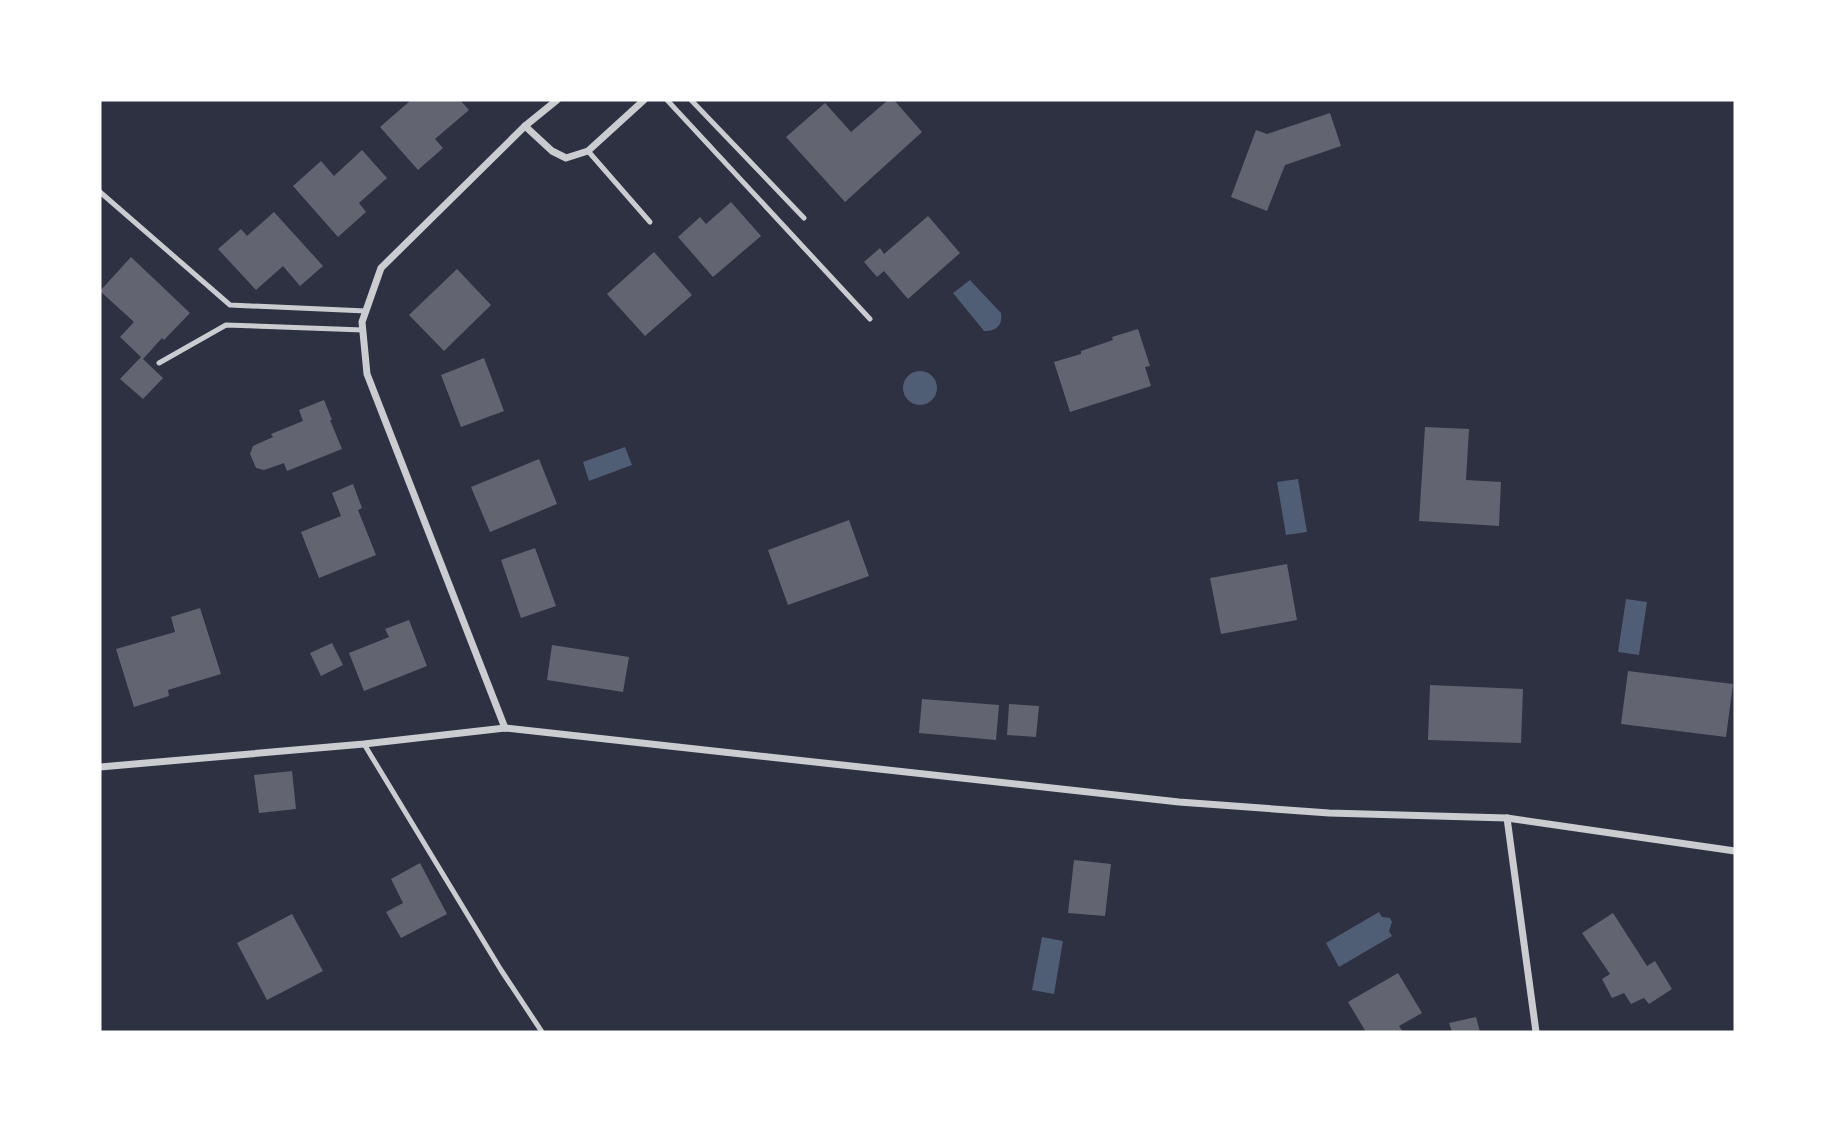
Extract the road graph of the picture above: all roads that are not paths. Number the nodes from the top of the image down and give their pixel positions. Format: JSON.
{"nodes":[{"id":1,"x":557,"y":100,"type":"edge"},
{"id":2,"x":644,"y":100,"type":"edge"},
{"id":3,"x":667,"y":100,"type":"edge"},
{"id":4,"x":691,"y":100,"type":"edge"},
{"id":5,"x":526,"y":126,"type":"junction"},
{"id":6,"x":588,"y":151,"type":"junction"},
{"id":7,"x":100,"y":192,"type":"edge"},
{"id":8,"x":804,"y":218,"type":"dead end"},
{"id":9,"x":650,"y":222,"type":"dead end"},
{"id":10,"x":366,"y":311,"type":"junction"},
{"id":11,"x":870,"y":319,"type":"dead end"},
{"id":12,"x":363,"y":330,"type":"junction"},
{"id":13,"x":159,"y":363,"type":"dead end"},
{"id":14,"x":505,"y":728,"type":"junction"},
{"id":15,"x":364,"y":744,"type":"junction"},
{"id":16,"x":100,"y":767,"type":"edge"},
{"id":17,"x":1507,"y":818,"type":"junction"},
{"id":18,"x":1735,"y":851,"type":"edge"},
{"id":19,"x":542,"y":1032,"type":"edge"},
{"id":20,"x":1536,"y":1032,"type":"edge"}],
"edges":[{"from":1,"to":5,"type":"street"},
{"from":2,"to":6,"type":"street"},
{"from":3,"to":11,"type":"lane"},
{"from":4,"to":8,"type":"lane"},
{"from":5,"to":6,"type":"street"},
{"from":5,"to":10,"type":"street"},
{"from":6,"to":9,"type":"lane"},
{"from":7,"to":10,"type":"lane"},
{"from":10,"to":12,"type":"street"},
{"from":12,"to":13,"type":"lane"},
{"from":12,"to":14,"type":"street"},
{"from":14,"to":15,"type":"street"},
{"from":14,"to":17,"type":"street"},
{"from":15,"to":16,"type":"street"},
{"from":15,"to":19,"type":"lane"},
{"from":17,"to":18,"type":"street"},
{"from":17,"to":20,"type":"street"}]}
